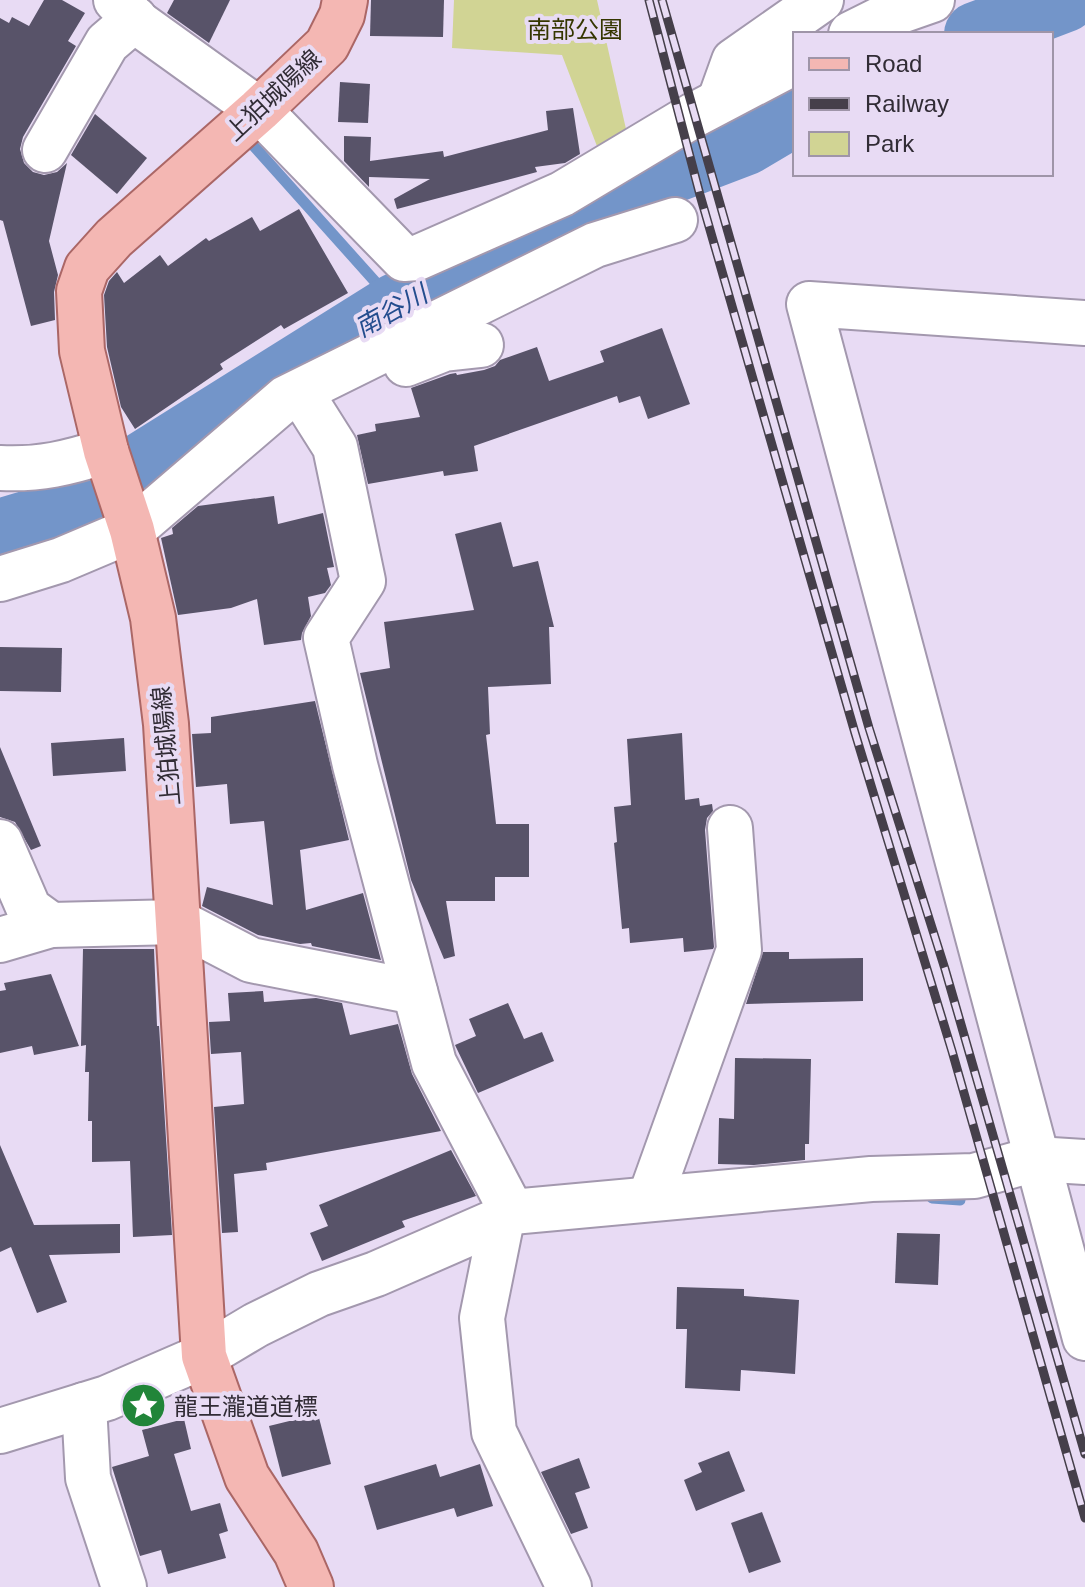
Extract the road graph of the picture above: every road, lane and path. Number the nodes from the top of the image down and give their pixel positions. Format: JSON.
{"nodes":[{"id":1,"x":345,"y":0,"type":"edge"},
{"id":2,"x":821,"y":0,"type":"edge"},
{"id":3,"x":932,"y":0,"type":"edge"},
{"id":4,"x":125,"y":10,"type":"edge"},
{"id":5,"x":855,"y":32,"type":"edge"},
{"id":6,"x":793,"y":63,"type":"edge"},
{"id":7,"x":720,"y":100,"type":"junction"},
{"id":8,"x":259,"y":110,"type":"junction"},
{"id":9,"x":45,"y":150,"type":"dead end"},
{"id":10,"x":675,"y":220,"type":"dead end"},
{"id":11,"x":1085,"y":323,"type":"edge"},
{"id":12,"x":481,"y":345,"type":"dead end"},
{"id":13,"x":311,"y":409,"type":"junction"},
{"id":14,"x":107,"y":456,"type":"junction"},
{"id":15,"x":0,"y":468,"type":"edge"},
{"id":16,"x":172,"y":495,"type":"junction"},
{"id":17,"x":130,"y":526,"type":"junction"},
{"id":18,"x":0,"y":579,"type":"edge"},
{"id":19,"x":730,"y":828,"type":"dead end"},
{"id":20,"x":0,"y":842,"type":"edge"},
{"id":21,"x":178,"y":922,"type":"junction"},
{"id":22,"x":51,"y":925,"type":"junction"},
{"id":23,"x":0,"y":940,"type":"edge"},
{"id":24,"x":415,"y":992,"type":"junction"},
{"id":25,"x":1036,"y":1159,"type":"junction"},
{"id":26,"x":1085,"y":1162,"type":"edge"},
{"id":27,"x":650,"y":1198,"type":"junction"},
{"id":28,"x":507,"y":1215,"type":"junction"},
{"id":29,"x":1085,"y":1338,"type":"edge"},
{"id":30,"x":204,"y":1356,"type":"junction"},
{"id":31,"x":84,"y":1405,"type":"junction"},
{"id":32,"x":0,"y":1431,"type":"edge"},
{"id":33,"x":302,"y":1578,"type":"edge"},
{"id":34,"x":124,"y":1587,"type":"edge"},
{"id":35,"x":569,"y":1587,"type":"edge"}],
"edges":[{"from":1,"to":8,"type":"main road","name":"上狛城陽線"},
{"from":2,"to":7,"type":"street"},
{"from":3,"to":5,"type":"street"},
{"from":4,"to":8,"type":"street"},
{"from":4,"to":9,"type":"street"},
{"from":6,"to":7,"type":"street"},
{"from":7,"to":8,"type":"street"},
{"from":8,"to":14,"type":"main road","name":"上狛城陽線"},
{"from":10,"to":16,"type":"street"},
{"from":11,"to":25,"type":"street"},
{"from":12,"to":13,"type":"street"},
{"from":13,"to":16,"type":"street"},
{"from":13,"to":24,"type":"street"},
{"from":14,"to":15,"type":"street"},
{"from":14,"to":17,"type":"main road","name":"上狛城陽線"},
{"from":16,"to":17,"type":"street"},
{"from":17,"to":18,"type":"street"},
{"from":17,"to":21,"type":"main road","name":"上狛城陽線"},
{"from":19,"to":27,"type":"street"},
{"from":20,"to":22,"type":"street"},
{"from":21,"to":22,"type":"street"},
{"from":21,"to":24,"type":"street"},
{"from":21,"to":30,"type":"main road","name":"上狛城陽線"},
{"from":22,"to":23,"type":"street"},
{"from":24,"to":28,"type":"street"},
{"from":25,"to":26,"type":"street"},
{"from":25,"to":27,"type":"street"},
{"from":25,"to":29,"type":"street"},
{"from":27,"to":28,"type":"street"},
{"from":28,"to":30,"type":"street"},
{"from":28,"to":35,"type":"street"},
{"from":30,"to":31,"type":"street"},
{"from":30,"to":33,"type":"main road","name":"上狛城陽線"},
{"from":31,"to":32,"type":"street"},
{"from":31,"to":34,"type":"street"}]}
